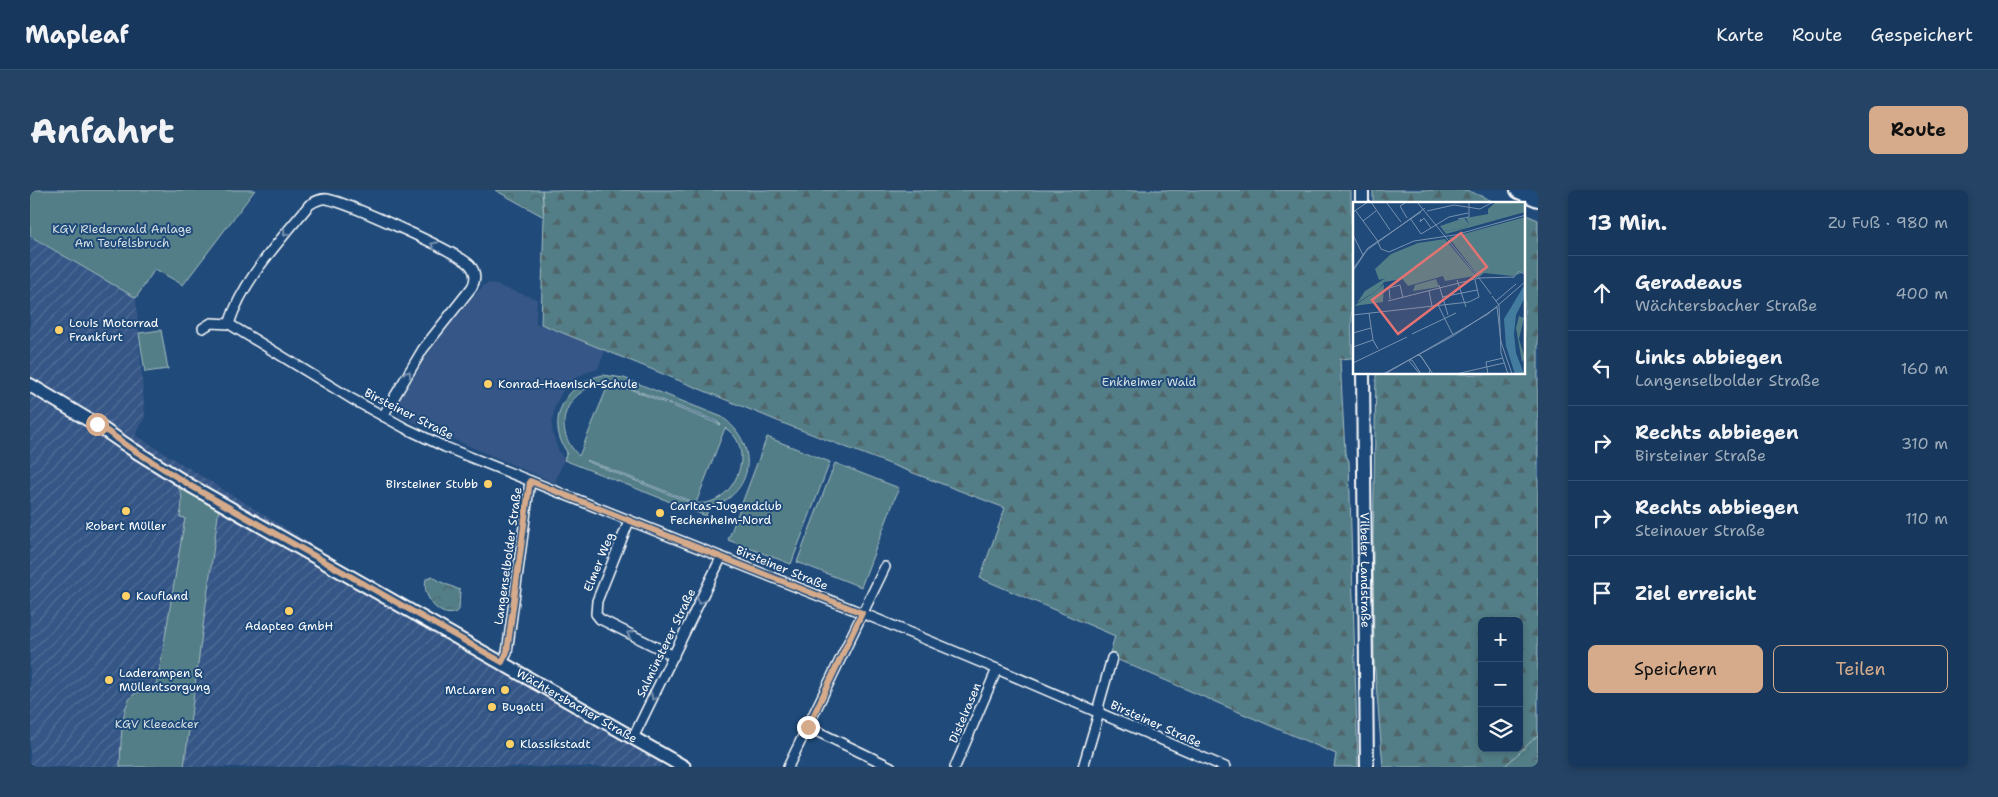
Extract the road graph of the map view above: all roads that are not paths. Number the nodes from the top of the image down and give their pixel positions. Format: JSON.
{"nodes":[{"id":1,"x":1519,"y":190,"type":"edge"},
{"id":2,"x":1538,"y":198,"type":"edge"},
{"id":3,"x":229,"y":324,"type":"junction"},
{"id":4,"x":202,"y":328,"type":"dead end"},
{"id":5,"x":1363,"y":375,"type":"edge"},
{"id":6,"x":30,"y":385,"type":"edge"},
{"id":7,"x":383,"y":416,"type":"junction"},
{"id":8,"x":530,"y":481,"type":"junction"},
{"id":9,"x":629,"y":521,"type":"junction"},
{"id":10,"x":721,"y":558,"type":"junction"},
{"id":11,"x":885,"y":568,"type":"dead end"},
{"id":12,"x":862,"y":613,"type":"junction"},
{"id":13,"x":674,"y":656,"type":"junction"},
{"id":14,"x":1112,"y":658,"type":"dead end"},
{"id":15,"x":502,"y":662,"type":"junction"},
{"id":16,"x":997,"y":669,"type":"junction"},
{"id":17,"x":1099,"y":713,"type":"junction"},
{"id":18,"x":808,"y":727,"type":"junction"},
{"id":19,"x":633,"y":738,"type":"junction"},
{"id":20,"x":1218,"y":766,"type":"edge"},
{"id":21,"x":684,"y":767,"type":"edge"},
{"id":22,"x":788,"y":767,"type":"edge"},
{"id":23,"x":891,"y":767,"type":"edge"},
{"id":24,"x":955,"y":767,"type":"edge"},
{"id":25,"x":1083,"y":767,"type":"edge"},
{"id":26,"x":1367,"y":767,"type":"edge"}],
"edges":[{"from":1,"to":2,"type":"highway"},
{"from":3,"to":4,"type":"street"},
{"from":3,"to":7,"type":"street","name":"Birsteiner Straße"},
{"from":7,"to":3,"type":"street","one_way":true},
{"from":5,"to":26,"type":"street","name":"Vilbeler Landstraße"},
{"from":6,"to":15,"type":"street","name":"Wächtersbacher Straße"},
{"from":7,"to":8,"type":"street","name":"Birsteiner Straße"},
{"from":8,"to":9,"type":"street","name":"Birsteiner Straße"},
{"from":8,"to":15,"type":"street","name":"Langenselbolder Straße"},
{"from":9,"to":10,"type":"street","name":"Birsteiner Straße"},
{"from":13,"to":9,"type":"street","name":"Elmer Weg","one_way":true},
{"from":10,"to":12,"type":"street","name":"Birsteiner Straße"},
{"from":10,"to":13,"type":"street","name":"Salmünsterer Straße","one_way":true},
{"from":11,"to":12,"type":"street"},
{"from":12,"to":16,"type":"street","name":"Birsteiner Straße"},
{"from":12,"to":18,"type":"street"},
{"from":13,"to":19,"type":"street","name":"Salmünsterer Straße","one_way":true},
{"from":14,"to":17,"type":"street"},
{"from":15,"to":19,"type":"street","name":"Wächtersbacher Straße"},
{"from":16,"to":17,"type":"street","name":"Birsteiner Straße"},
{"from":16,"to":24,"type":"street","name":"Distelrasen"},
{"from":17,"to":20,"type":"street","name":"Birsteiner Straße"},
{"from":17,"to":25,"type":"street"},
{"from":18,"to":22,"type":"street"},
{"from":18,"to":23,"type":"street"},
{"from":19,"to":21,"type":"street","name":"Wächtersbacher Straße"}]}
